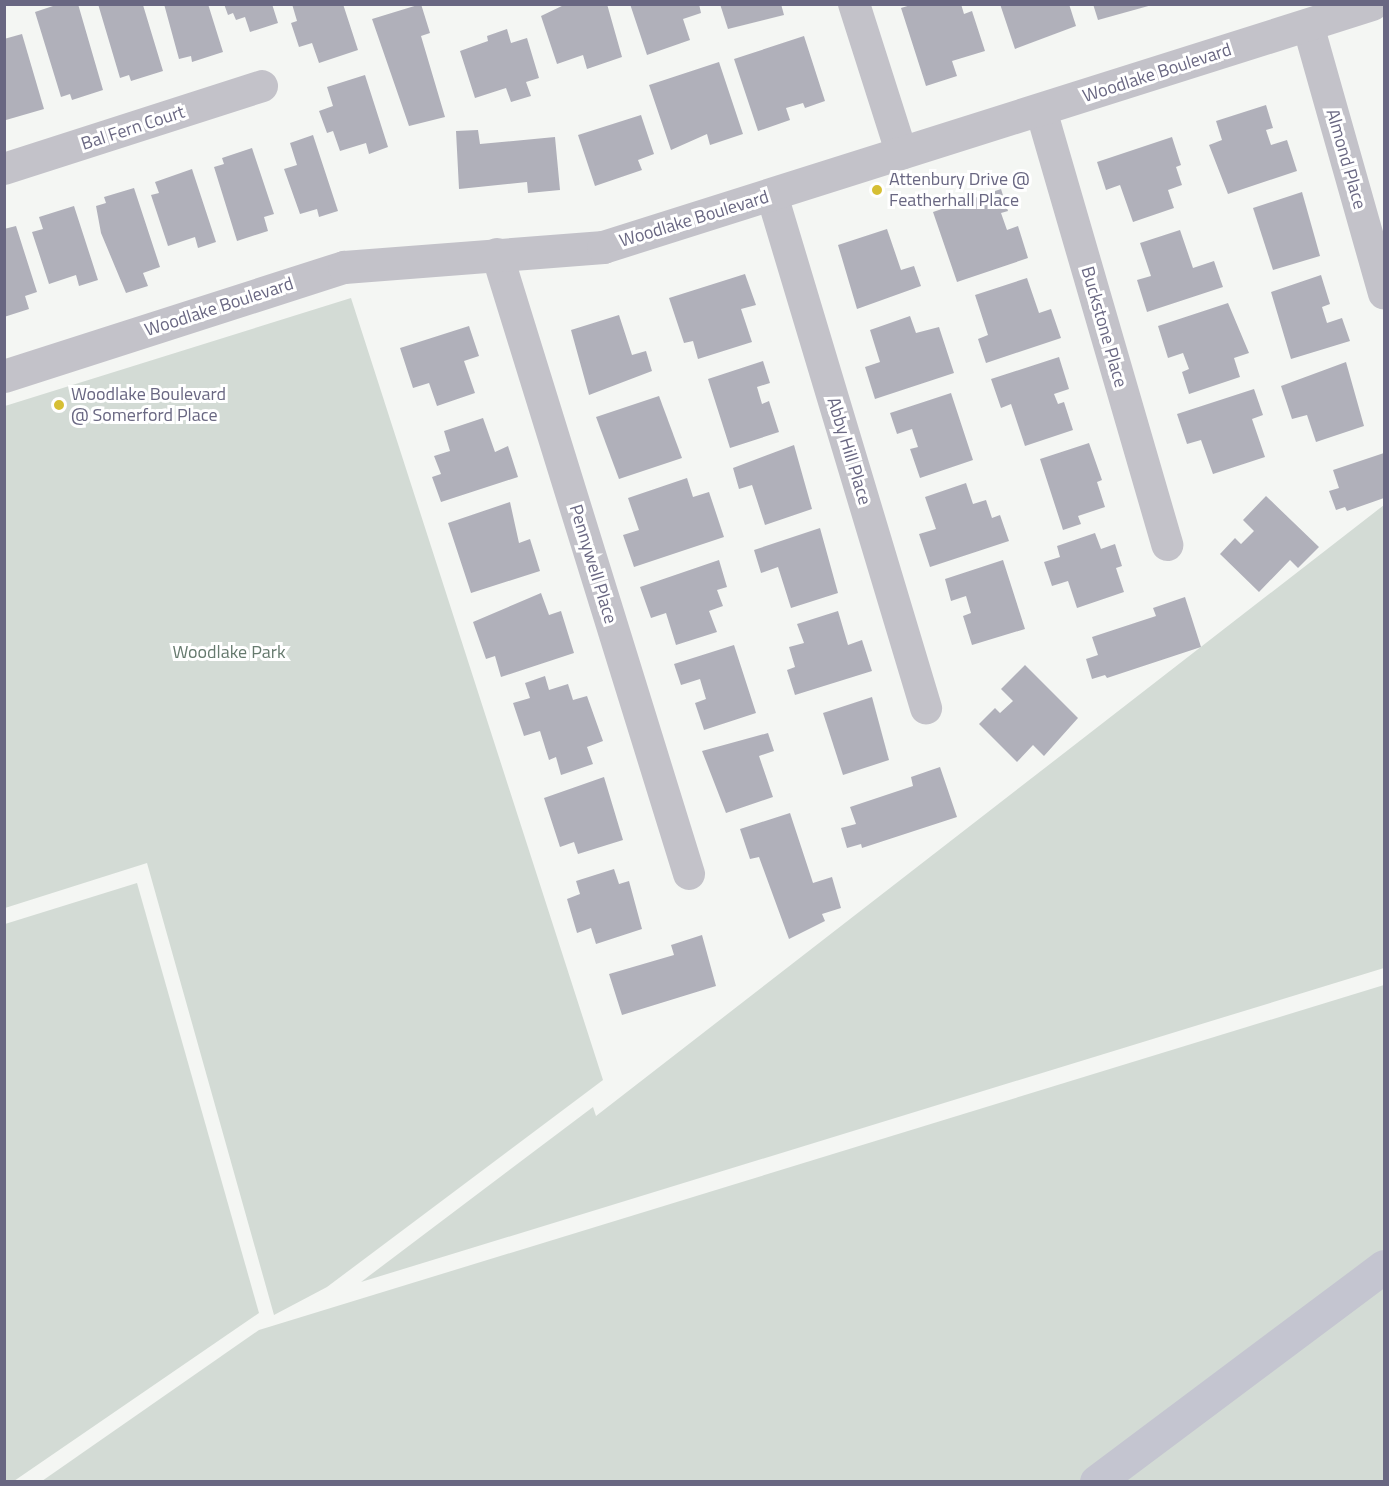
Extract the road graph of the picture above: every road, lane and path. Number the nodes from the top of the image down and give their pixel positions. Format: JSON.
{"nodes":[{"id":1,"x":854,"y":4,"type":"edge"},
{"id":2,"x":1372,"y":4,"type":"edge"},
{"id":3,"x":1308,"y":25,"type":"junction"},
{"id":4,"x":262,"y":86,"type":"dead end"},
{"id":5,"x":1041,"y":110,"type":"junction"},
{"id":6,"x":902,"y":154,"type":"junction"},
{"id":7,"x":4,"y":169,"type":"edge"},
{"id":8,"x":772,"y":195,"type":"junction"},
{"id":9,"x":497,"y":254,"type":"junction"},
{"id":10,"x":1384,"y":293,"type":"edge"},
{"id":11,"x":4,"y":376,"type":"edge"},
{"id":12,"x":1167,"y":545,"type":"dead end"},
{"id":13,"x":926,"y":708,"type":"dead end"},
{"id":14,"x":689,"y":874,"type":"dead end"}],
"edges":[{"from":1,"to":6,"type":"street"},
{"from":2,"to":3,"type":"street","name":"Woodlake Boulevard"},
{"from":3,"to":5,"type":"street","name":"Woodlake Boulevard"},
{"from":3,"to":10,"type":"street","name":"Almond Place"},
{"from":4,"to":7,"type":"street","name":"Bal Fern Court"},
{"from":5,"to":6,"type":"street","name":"Woodlake Boulevard"},
{"from":5,"to":12,"type":"street","name":"Buckstone Place"},
{"from":6,"to":8,"type":"street","name":"Woodlake Boulevard"},
{"from":8,"to":9,"type":"street","name":"Woodlake Boulevard"},
{"from":8,"to":13,"type":"street","name":"Abby Hill Place"},
{"from":9,"to":11,"type":"street","name":"Woodlake Boulevard"},
{"from":9,"to":14,"type":"street","name":"Pennywell Place"}]}
